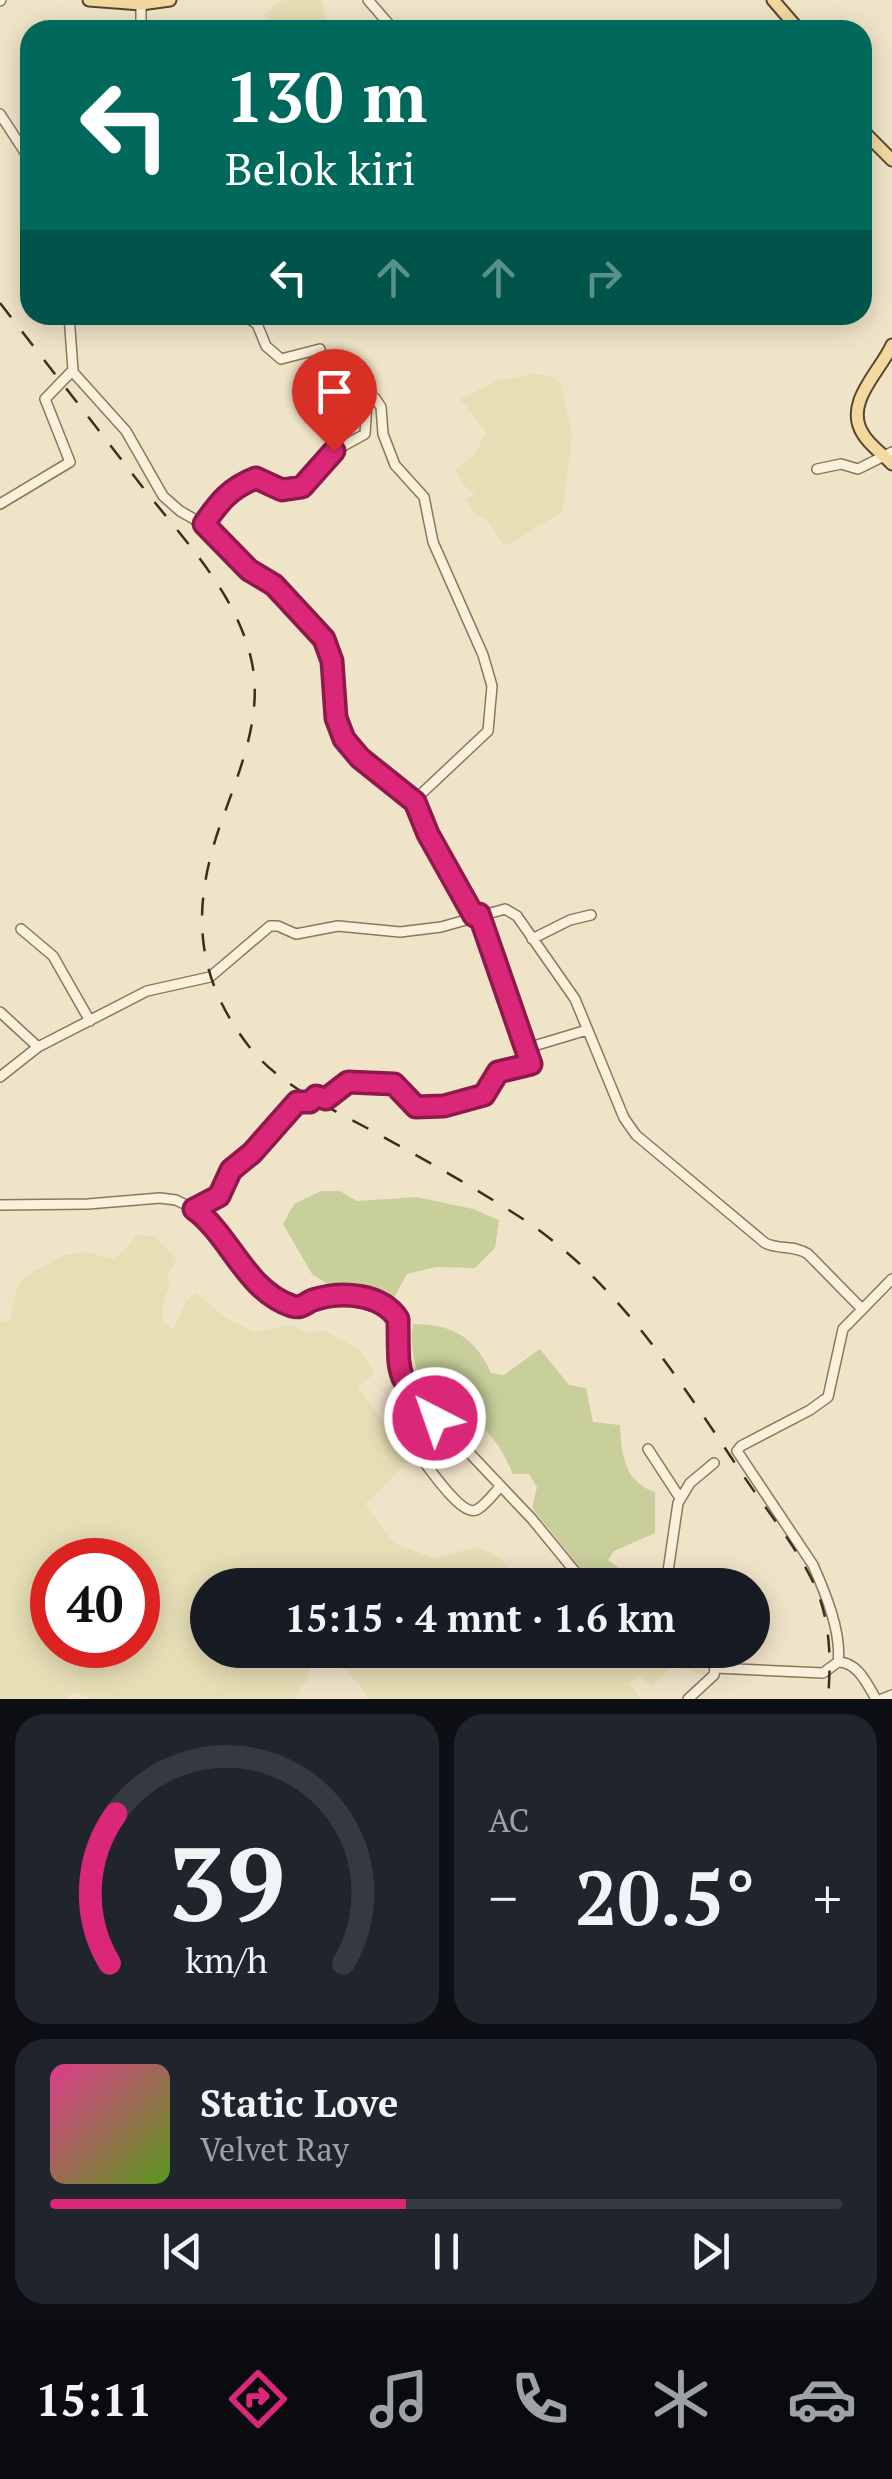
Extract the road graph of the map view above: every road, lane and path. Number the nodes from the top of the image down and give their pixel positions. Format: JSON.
{"nodes":[{"id":1,"x":89,"y":0,"type":"edge"},
{"id":2,"x":170,"y":0,"type":"edge"},
{"id":3,"x":368,"y":0,"type":"edge"},
{"id":4,"x":773,"y":0,"type":"edge"},
{"id":5,"x":141,"y":11,"type":"junction"},
{"id":6,"x":141,"y":20,"type":"edge"},
{"id":7,"x":385,"y":20,"type":"edge"},
{"id":8,"x":790,"y":20,"type":"edge"},
{"id":9,"x":0,"y":114,"type":"edge"},
{"id":10,"x":872,"y":140,"type":"edge"},
{"id":11,"x":20,"y":145,"type":"edge"},
{"id":12,"x":892,"y":160,"type":"edge"},
{"id":13,"x":70,"y":325,"type":"edge"},
{"id":14,"x":257,"y":325,"type":"edge"},
{"id":15,"x":892,"y":345,"type":"edge"},
{"id":16,"x":320,"y":348,"type":"dead end"},
{"id":17,"x":72,"y":371,"type":"junction"},
{"id":18,"x":890,"y":456,"type":"edge"},
{"id":19,"x":817,"y":469,"type":"dead end"},
{"id":20,"x":0,"y":504,"type":"edge"},
{"id":21,"x":204,"y":524,"type":"junction"},
{"id":22,"x":415,"y":802,"type":"junction"},
{"id":23,"x":477,"y":915,"type":"junction"},
{"id":24,"x":590,"y":915,"type":"dead end"},
{"id":25,"x":21,"y":929,"type":"dead end"},
{"id":26,"x":532,"y":939,"type":"junction"},
{"id":27,"x":0,"y":1012,"type":"edge"},
{"id":28,"x":90,"y":1022,"type":"junction"},
{"id":29,"x":13,"y":1024,"type":"junction"},
{"id":30,"x":587,"y":1030,"type":"junction"},
{"id":31,"x":0,"y":1032,"type":"edge"},
{"id":32,"x":38,"y":1047,"type":"junction"},
{"id":33,"x":527,"y":1048,"type":"junction"},
{"id":34,"x":0,"y":1077,"type":"edge"},
{"id":35,"x":0,"y":1205,"type":"edge"},
{"id":36,"x":194,"y":1209,"type":"junction"},
{"id":37,"x":892,"y":1279,"type":"edge"},
{"id":38,"x":861,"y":1308,"type":"junction"},
{"id":39,"x":648,"y":1449,"type":"dead end"},
{"id":40,"x":424,"y":1462,"type":"dead end"},
{"id":41,"x":714,"y":1463,"type":"dead end"},
{"id":42,"x":500,"y":1487,"type":"junction"},
{"id":43,"x":680,"y":1498,"type":"junction"},
{"id":44,"x":571,"y":1568,"type":"edge"},
{"id":45,"x":666,"y":1568,"type":"edge"},
{"id":46,"x":838,"y":1662,"type":"junction"},
{"id":47,"x":715,"y":1668,"type":"joint"},
{"id":48,"x":892,"y":1694,"type":"edge"},
{"id":49,"x":688,"y":1699,"type":"edge"},
{"id":50,"x":879,"y":1699,"type":"edge"}],
"edges":[{"from":1,"to":5,"type":"main road"},
{"from":2,"to":5,"type":"main road"},
{"from":3,"to":7,"type":"street"},
{"from":4,"to":8,"type":"main road"},
{"from":5,"to":6,"type":"street"},
{"from":9,"to":11,"type":"street"},
{"from":10,"to":12,"type":"main road"},
{"from":13,"to":17,"type":"street"},
{"from":14,"to":16,"type":"street"},
{"from":15,"to":18,"type":"main road"},
{"from":17,"to":20,"type":"street"},
{"from":17,"to":21,"type":"street"},
{"from":18,"to":19,"type":"street"},
{"from":21,"to":22,"type":"street"},
{"from":21,"to":22,"type":"street"},
{"from":22,"to":23,"type":"street"},
{"from":23,"to":26,"type":"street"},
{"from":23,"to":28,"type":"street"},
{"from":23,"to":33,"type":"street"},
{"from":24,"to":26,"type":"street"},
{"from":25,"to":28,"type":"street"},
{"from":26,"to":30,"type":"street"},
{"from":27,"to":29,"type":"street"},
{"from":28,"to":32,"type":"street"},
{"from":29,"to":31,"type":"street"},
{"from":29,"to":32,"type":"street"},
{"from":30,"to":33,"type":"street"},
{"from":30,"to":38,"type":"street"},
{"from":32,"to":34,"type":"street"},
{"from":33,"to":36,"type":"street"},
{"from":35,"to":36,"type":"street"},
{"from":36,"to":42,"type":"street"},
{"from":37,"to":38,"type":"street"},
{"from":38,"to":46,"type":"street"},
{"from":39,"to":43,"type":"street"},
{"from":40,"to":42,"type":"street"},
{"from":41,"to":43,"type":"street"},
{"from":42,"to":44,"type":"street"},
{"from":43,"to":45,"type":"street"},
{"from":46,"to":47,"type":"street"},
{"from":46,"to":50,"type":"street"},
{"from":47,"to":49,"type":"street"},
{"from":48,"to":50,"type":"street"}]}
